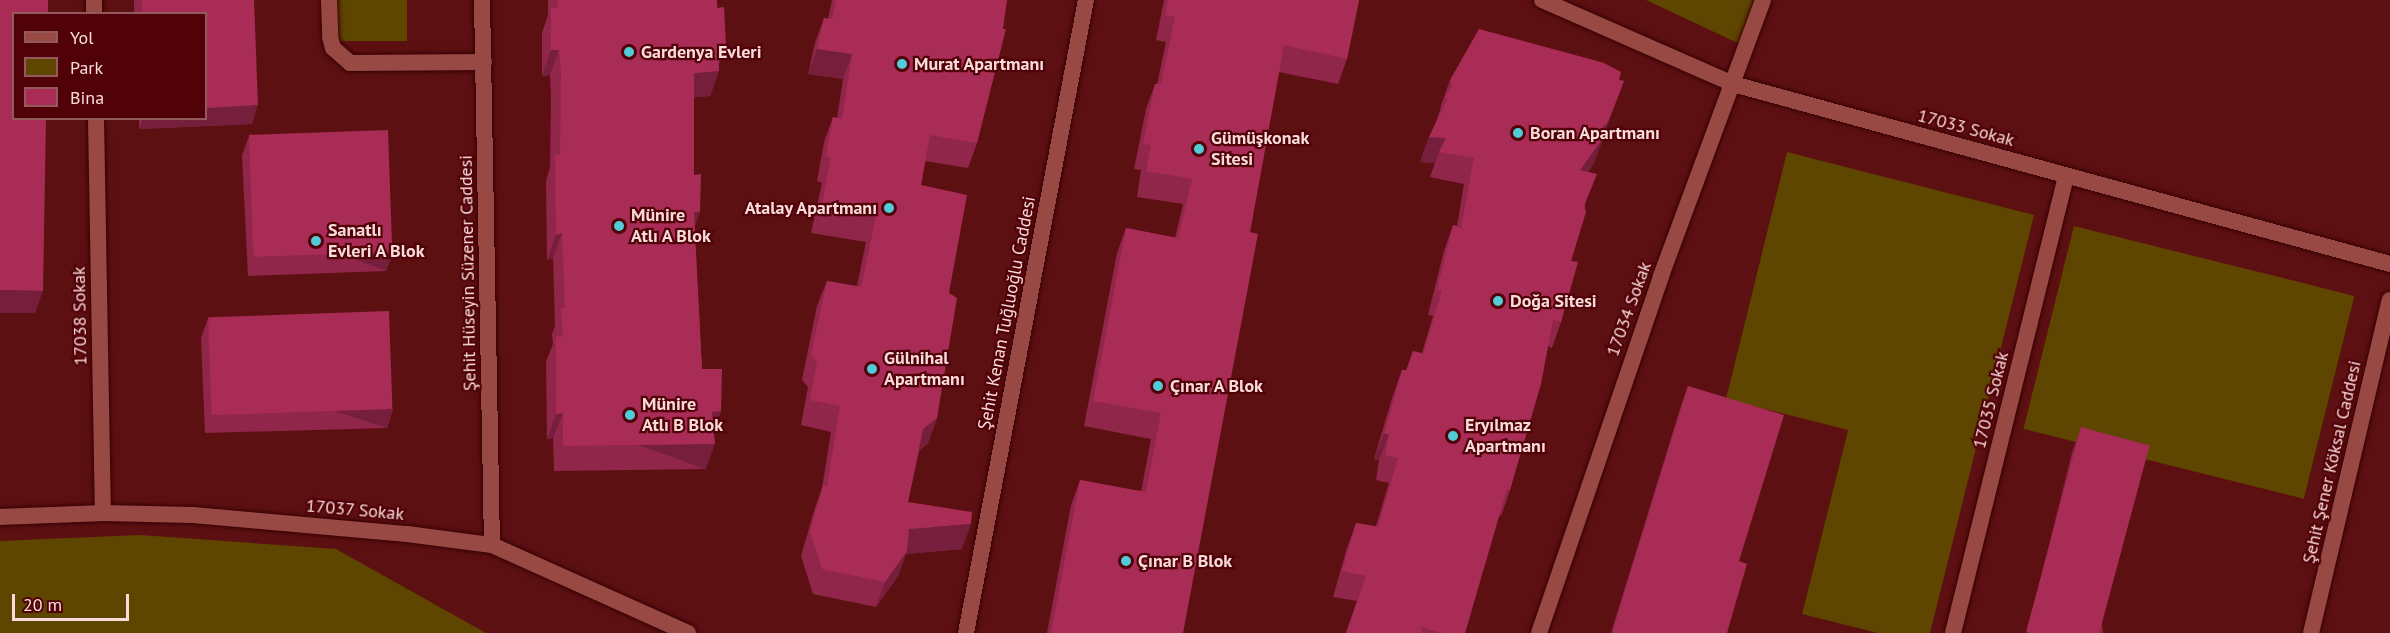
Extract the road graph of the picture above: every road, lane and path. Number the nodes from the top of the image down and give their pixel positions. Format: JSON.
{"nodes":[{"id":1,"x":329,"y":0,"type":"edge"},
{"id":2,"x":482,"y":0,"type":"edge"},
{"id":3,"x":1086,"y":0,"type":"edge"},
{"id":4,"x":1542,"y":0,"type":"edge"},
{"id":5,"x":1763,"y":0,"type":"edge"},
{"id":6,"x":484,"y":62,"type":"junction"},
{"id":7,"x":1732,"y":84,"type":"junction"},
{"id":8,"x":96,"y":120,"type":"edge"},
{"id":9,"x":2066,"y":176,"type":"junction"},
{"id":10,"x":2390,"y":264,"type":"edge"},
{"id":11,"x":2390,"y":300,"type":"edge"},
{"id":12,"x":103,"y":513,"type":"junction"},
{"id":13,"x":0,"y":517,"type":"edge"},
{"id":14,"x":492,"y":545,"type":"junction"},
{"id":15,"x":688,"y":633,"type":"edge"},
{"id":16,"x":966,"y":633,"type":"edge"},
{"id":17,"x":1539,"y":633,"type":"edge"},
{"id":18,"x":1953,"y":633,"type":"edge"},
{"id":19,"x":2311,"y":633,"type":"edge"}],
"edges":[{"from":1,"to":6,"type":"street"},
{"from":2,"to":6,"type":"street","name":"Şehit Hüseyin Süzener Caddesi"},
{"from":3,"to":16,"type":"street","name":"Şehit Kenan Tuğluoğlu Caddesi"},
{"from":4,"to":7,"type":"street","name":"17033 Sokak"},
{"from":5,"to":7,"type":"street","name":"17034 Sokak"},
{"from":6,"to":14,"type":"street","name":"Şehit Hüseyin Süzener Caddesi"},
{"from":7,"to":9,"type":"street","name":"17033 Sokak"},
{"from":7,"to":17,"type":"street","name":"17034 Sokak"},
{"from":8,"to":12,"type":"street","name":"17038 Sokak"},
{"from":9,"to":10,"type":"street","name":"17033 Sokak"},
{"from":9,"to":18,"type":"street","name":"17035 Sokak"},
{"from":11,"to":19,"type":"street","name":"Şehit Şener Köksal Caddesi"},
{"from":12,"to":13,"type":"street","name":"17037 Sokak"},
{"from":12,"to":14,"type":"street","name":"17037 Sokak"},
{"from":14,"to":15,"type":"street","name":"17037 Sokak"}]}
